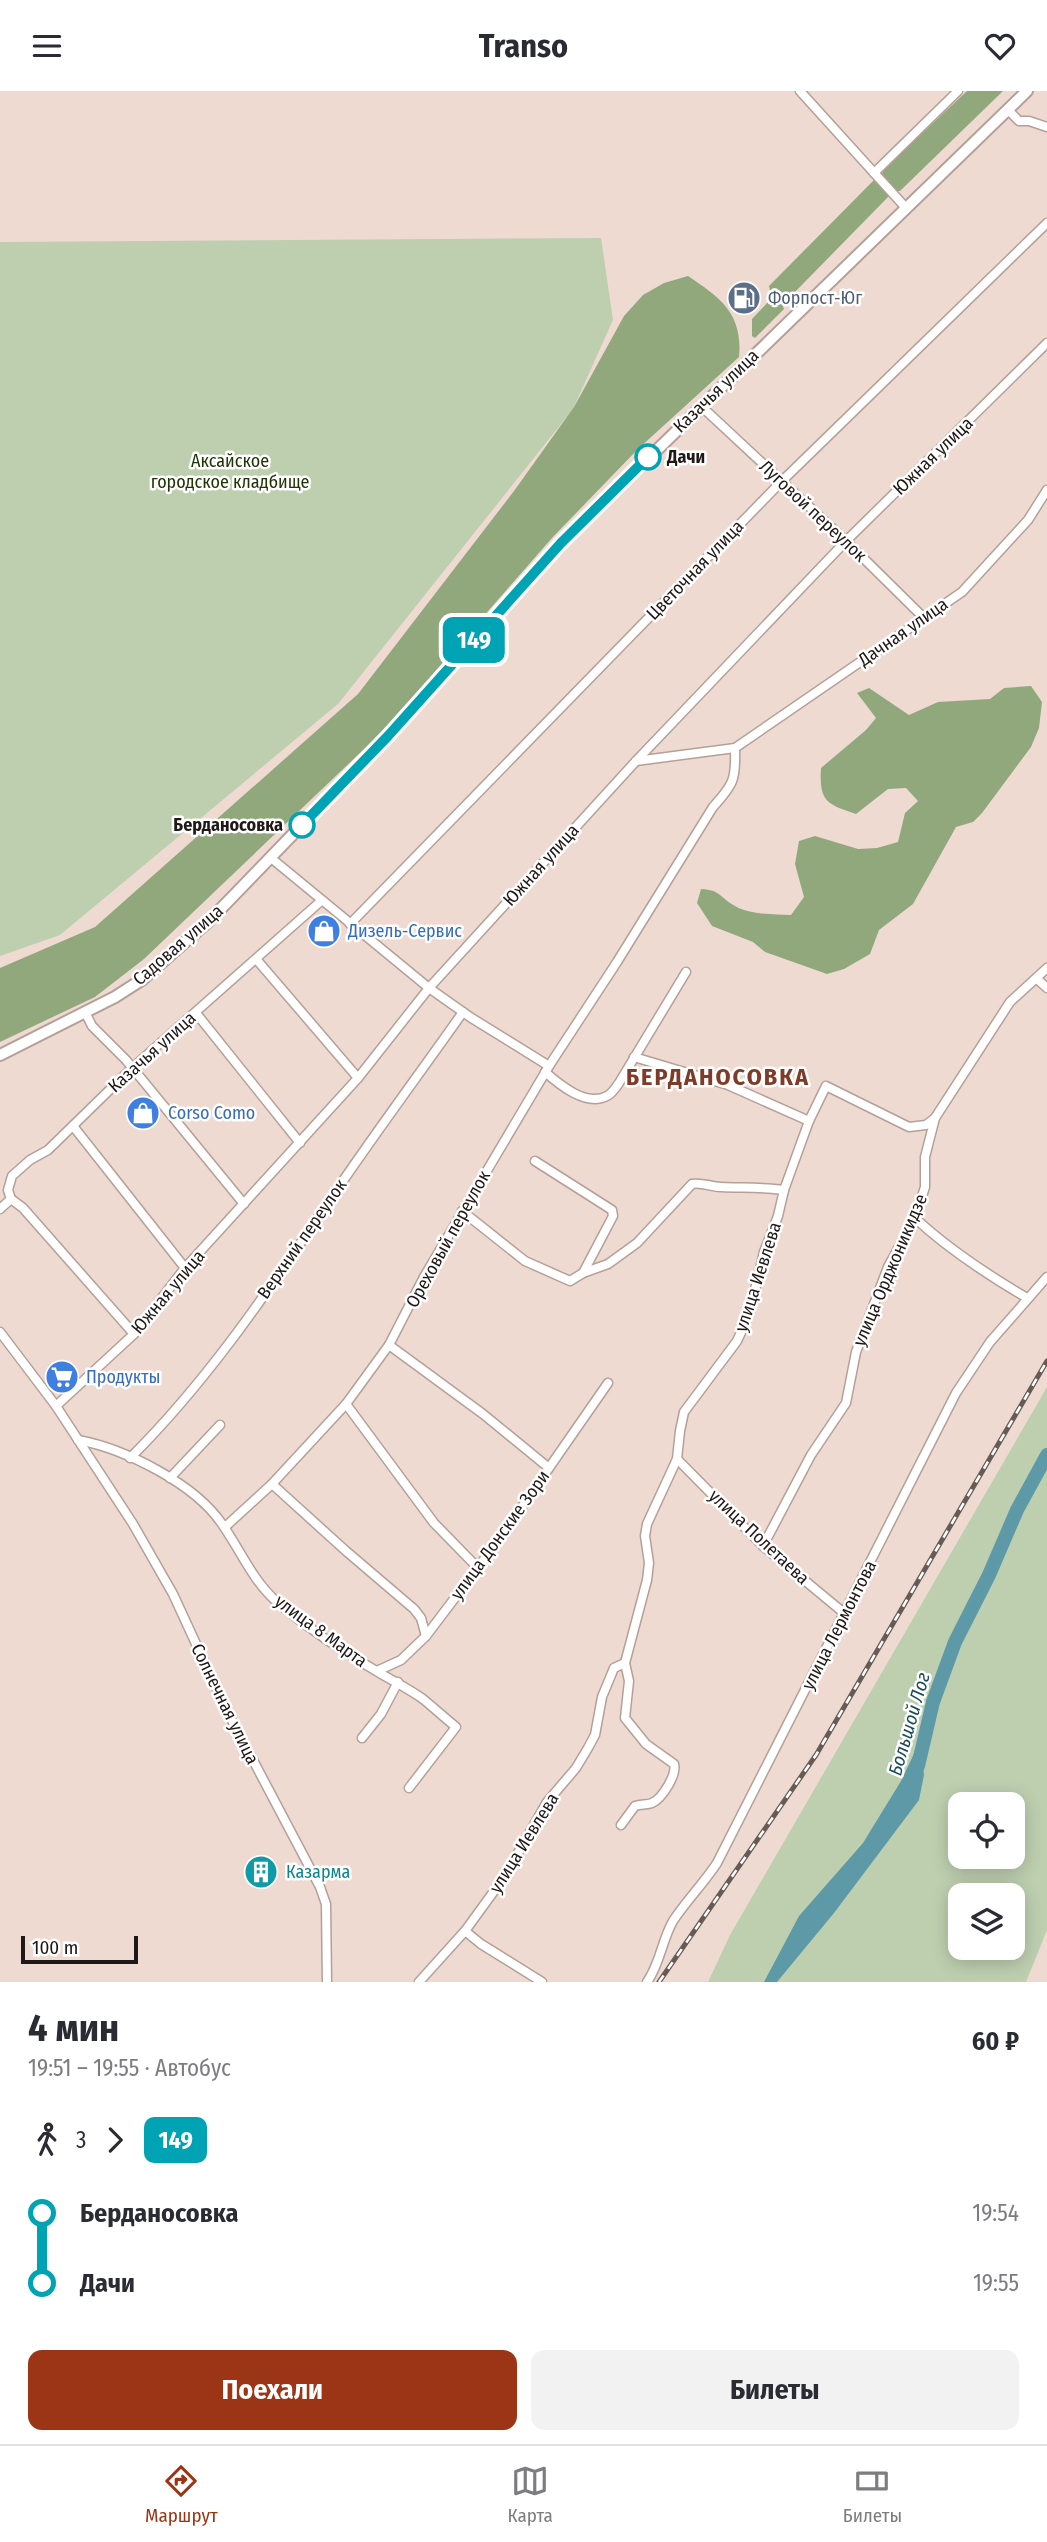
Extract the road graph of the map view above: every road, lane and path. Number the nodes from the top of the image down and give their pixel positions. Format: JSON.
{"nodes":[{"id":1,"x":800,"y":91,"type":"edge"},
{"id":2,"x":958,"y":91,"type":"edge"},
{"id":3,"x":1027,"y":91,"type":"edge"},
{"id":4,"x":1008,"y":110,"type":"junction"},
{"id":5,"x":1047,"y":127,"type":"edge"},
{"id":6,"x":874,"y":173,"type":"junction"},
{"id":7,"x":906,"y":208,"type":"junction"},
{"id":8,"x":1047,"y":223,"type":"edge"},
{"id":9,"x":1047,"y":343,"type":"edge"},
{"id":10,"x":701,"y":406,"type":"junction"},
{"id":11,"x":781,"y":482,"type":"junction"},
{"id":12,"x":1047,"y":491,"type":"edge"},
{"id":13,"x":846,"y":541,"type":"junction"},
{"id":14,"x":923,"y":618,"type":"junction"},
{"id":15,"x":735,"y":748,"type":"junction"},
{"id":16,"x":636,"y":761,"type":"junction"},
{"id":17,"x":271,"y":858,"type":"junction"},
{"id":18,"x":321,"y":901,"type":"junction"},
{"id":19,"x":350,"y":924,"type":"junction"},
{"id":20,"x":257,"y":960,"type":"junction"},
{"id":21,"x":1047,"y":968,"type":"edge"},
{"id":22,"x":686,"y":972,"type":"dead end"},
{"id":23,"x":1037,"y":979,"type":"junction"},
{"id":24,"x":429,"y":988,"type":"junction"},
{"id":25,"x":1047,"y":988,"type":"edge"},
{"id":26,"x":463,"y":1012,"type":"junction"},
{"id":27,"x":196,"y":1013,"type":"junction"},
{"id":28,"x":86,"y":1014,"type":"junction"},
{"id":29,"x":0,"y":1055,"type":"edge"},
{"id":30,"x":634,"y":1057,"type":"junction"},
{"id":31,"x":131,"y":1069,"type":"junction"},
{"id":32,"x":547,"y":1069,"type":"junction"},
{"id":33,"x":358,"y":1078,"type":"junction"},
{"id":34,"x":935,"y":1118,"type":"junction"},
{"id":35,"x":808,"y":1122,"type":"junction"},
{"id":36,"x":73,"y":1126,"type":"junction"},
{"id":37,"x":299,"y":1143,"type":"junction"},
{"id":38,"x":535,"y":1161,"type":"dead end"},
{"id":39,"x":784,"y":1190,"type":"junction"},
{"id":40,"x":11,"y":1199,"type":"junction"},
{"id":41,"x":244,"y":1204,"type":"junction"},
{"id":42,"x":0,"y":1209,"type":"edge"},
{"id":43,"x":463,"y":1211,"type":"junction"},
{"id":44,"x":915,"y":1218,"type":"junction"},
{"id":45,"x":185,"y":1268,"type":"junction"},
{"id":46,"x":583,"y":1273,"type":"junction"},
{"id":47,"x":1047,"y":1277,"type":"edge"},
{"id":48,"x":1027,"y":1298,"type":"junction"},
{"id":49,"x":0,"y":1332,"type":"edge"},
{"id":50,"x":134,"y":1333,"type":"junction"},
{"id":51,"x":389,"y":1345,"type":"junction"},
{"id":52,"x":608,"y":1383,"type":"dead end"},
{"id":53,"x":346,"y":1404,"type":"junction"},
{"id":54,"x":56,"y":1406,"type":"junction"},
{"id":55,"x":220,"y":1425,"type":"dead end"},
{"id":56,"x":78,"y":1440,"type":"junction"},
{"id":57,"x":130,"y":1458,"type":"junction"},
{"id":58,"x":677,"y":1458,"type":"junction"},
{"id":59,"x":549,"y":1468,"type":"junction"},
{"id":60,"x":170,"y":1478,"type":"junction"},
{"id":61,"x":272,"y":1484,"type":"junction"},
{"id":62,"x":225,"y":1527,"type":"junction"},
{"id":63,"x":763,"y":1546,"type":"junction"},
{"id":64,"x":477,"y":1567,"type":"junction"},
{"id":65,"x":844,"y":1613,"type":"junction"},
{"id":66,"x":426,"y":1636,"type":"junction"},
{"id":67,"x":625,"y":1663,"type":"junction"},
{"id":68,"x":377,"y":1671,"type":"junction"},
{"id":69,"x":398,"y":1682,"type":"junction"},
{"id":70,"x":362,"y":1738,"type":"dead end"},
{"id":71,"x":409,"y":1788,"type":"dead end"},
{"id":72,"x":621,"y":1825,"type":"dead end"},
{"id":73,"x":465,"y":1931,"type":"junction"},
{"id":74,"x":327,"y":1982,"type":"edge"},
{"id":75,"x":419,"y":1982,"type":"edge"},
{"id":76,"x":542,"y":1982,"type":"edge"},
{"id":77,"x":647,"y":1982,"type":"edge"}],
"edges":[{"from":1,"to":6,"type":"street"},
{"from":2,"to":6,"type":"street"},
{"from":3,"to":4,"type":"main road","name":"Казачья улица"},
{"from":4,"to":5,"type":"street"},
{"from":4,"to":7,"type":"main road","name":"Казачья улица"},
{"from":6,"to":7,"type":"street"},
{"from":7,"to":10,"type":"main road","name":"Казачья улица"},
{"from":8,"to":11,"type":"street","name":"Цветочная улица"},
{"from":9,"to":13,"type":"street","name":"Южная улица"},
{"from":10,"to":11,"type":"street","name":"Луговой переулок"},
{"from":10,"to":17,"type":"main road","name":"Казачья улица"},
{"from":11,"to":13,"type":"street","name":"Луговой переулок"},
{"from":11,"to":19,"type":"street","name":"Цветочная улица"},
{"from":12,"to":14,"type":"street","name":"Дачная улица"},
{"from":13,"to":14,"type":"street","name":"Луговой переулок"},
{"from":13,"to":16,"type":"street","name":"Южная улица"},
{"from":14,"to":15,"type":"street","name":"Дачная улица"},
{"from":15,"to":16,"type":"street"},
{"from":15,"to":32,"type":"street","name":"Ореховый переулок"},
{"from":16,"to":24,"type":"street","name":"Южная улица"},
{"from":17,"to":18,"type":"street"},
{"from":17,"to":28,"type":"main road","name":"Садовая улица"},
{"from":18,"to":19,"type":"street"},
{"from":18,"to":20,"type":"street","name":"Казачья улица"},
{"from":19,"to":24,"type":"street"},
{"from":20,"to":27,"type":"street","name":"Казачья улица"},
{"from":20,"to":33,"type":"street"},
{"from":21,"to":23,"type":"street","name":"улица Орджоникидзе"},
{"from":22,"to":30,"type":"street"},
{"from":23,"to":25,"type":"street"},
{"from":23,"to":34,"type":"street","name":"улица Орджоникидзе"},
{"from":24,"to":26,"type":"street"},
{"from":24,"to":33,"type":"street","name":"Южная улица"},
{"from":26,"to":32,"type":"street"},
{"from":26,"to":57,"type":"street","name":"Верхний переулок"},
{"from":27,"to":31,"type":"street","name":"Казачья улица"},
{"from":27,"to":37,"type":"street"},
{"from":28,"to":29,"type":"main road","name":"Садовая улица"},
{"from":28,"to":31,"type":"street"},
{"from":30,"to":32,"type":"street"},
{"from":30,"to":35,"type":"street"},
{"from":31,"to":36,"type":"street","name":"Казачья улица"},
{"from":31,"to":41,"type":"street"},
{"from":32,"to":43,"type":"street","name":"Ореховый переулок"},
{"from":33,"to":37,"type":"street","name":"Южная улица"},
{"from":34,"to":35,"type":"street","name":"улица Иевлева"},
{"from":34,"to":44,"type":"street","name":"улица Орджоникидзе"},
{"from":35,"to":39,"type":"street","name":"улица Иевлева"},
{"from":36,"to":40,"type":"street","name":"Казачья улица"},
{"from":36,"to":45,"type":"street"},
{"from":37,"to":41,"type":"street","name":"Южная улица"},
{"from":38,"to":46,"type":"street"},
{"from":39,"to":46,"type":"street"},
{"from":39,"to":58,"type":"street","name":"улица Иевлева"},
{"from":40,"to":42,"type":"street","name":"Казачья улица"},
{"from":40,"to":50,"type":"street"},
{"from":41,"to":45,"type":"street","name":"Южная улица"},
{"from":43,"to":46,"type":"street"},
{"from":43,"to":51,"type":"street","name":"Ореховый переулок"},
{"from":44,"to":48,"type":"street"},
{"from":44,"to":63,"type":"street","name":"улица Орджоникидзе"},
{"from":45,"to":50,"type":"street","name":"Южная улица"},
{"from":47,"to":48,"type":"street","name":"улица Лермонтова"},
{"from":48,"to":65,"type":"street","name":"улица Лермонтова"},
{"from":49,"to":54,"type":"street"},
{"from":50,"to":54,"type":"street","name":"Южная улица"},
{"from":51,"to":53,"type":"street","name":"Ореховый переулок"},
{"from":51,"to":59,"type":"street"},
{"from":52,"to":59,"type":"street","name":"улица Донские Зори"},
{"from":53,"to":61,"type":"street","name":"Ореховый переулок"},
{"from":53,"to":64,"type":"street"},
{"from":54,"to":56,"type":"street"},
{"from":55,"to":60,"type":"street"},
{"from":56,"to":57,"type":"street","name":"улица 8 Марта"},
{"from":56,"to":74,"type":"street","name":"Солнечная улица"},
{"from":57,"to":60,"type":"street","name":"улица 8 Марта"},
{"from":58,"to":63,"type":"street","name":"улица Полетаева"},
{"from":58,"to":67,"type":"street","name":"улица Иевлева"},
{"from":59,"to":64,"type":"street","name":"улица Донские Зори"},
{"from":60,"to":62,"type":"street","name":"улица 8 Марта"},
{"from":61,"to":62,"type":"street","name":"Ореховый переулок"},
{"from":61,"to":66,"type":"street"},
{"from":62,"to":68,"type":"street","name":"улица 8 Марта"},
{"from":63,"to":65,"type":"street","name":"улица Полетаева"},
{"from":64,"to":66,"type":"street","name":"улица Донские Зори"},
{"from":65,"to":77,"type":"street","name":"улица Лермонтова"},
{"from":66,"to":68,"type":"street","name":"улица Донские Зори"},
{"from":67,"to":72,"type":"street"},
{"from":67,"to":73,"type":"street","name":"улица Иевлева"},
{"from":68,"to":69,"type":"street","name":"улица 8 Марта"},
{"from":69,"to":70,"type":"street"},
{"from":69,"to":71,"type":"street","name":"улица 8 Марта"},
{"from":73,"to":75,"type":"street","name":"улица Иевлева"},
{"from":73,"to":76,"type":"street"}]}
